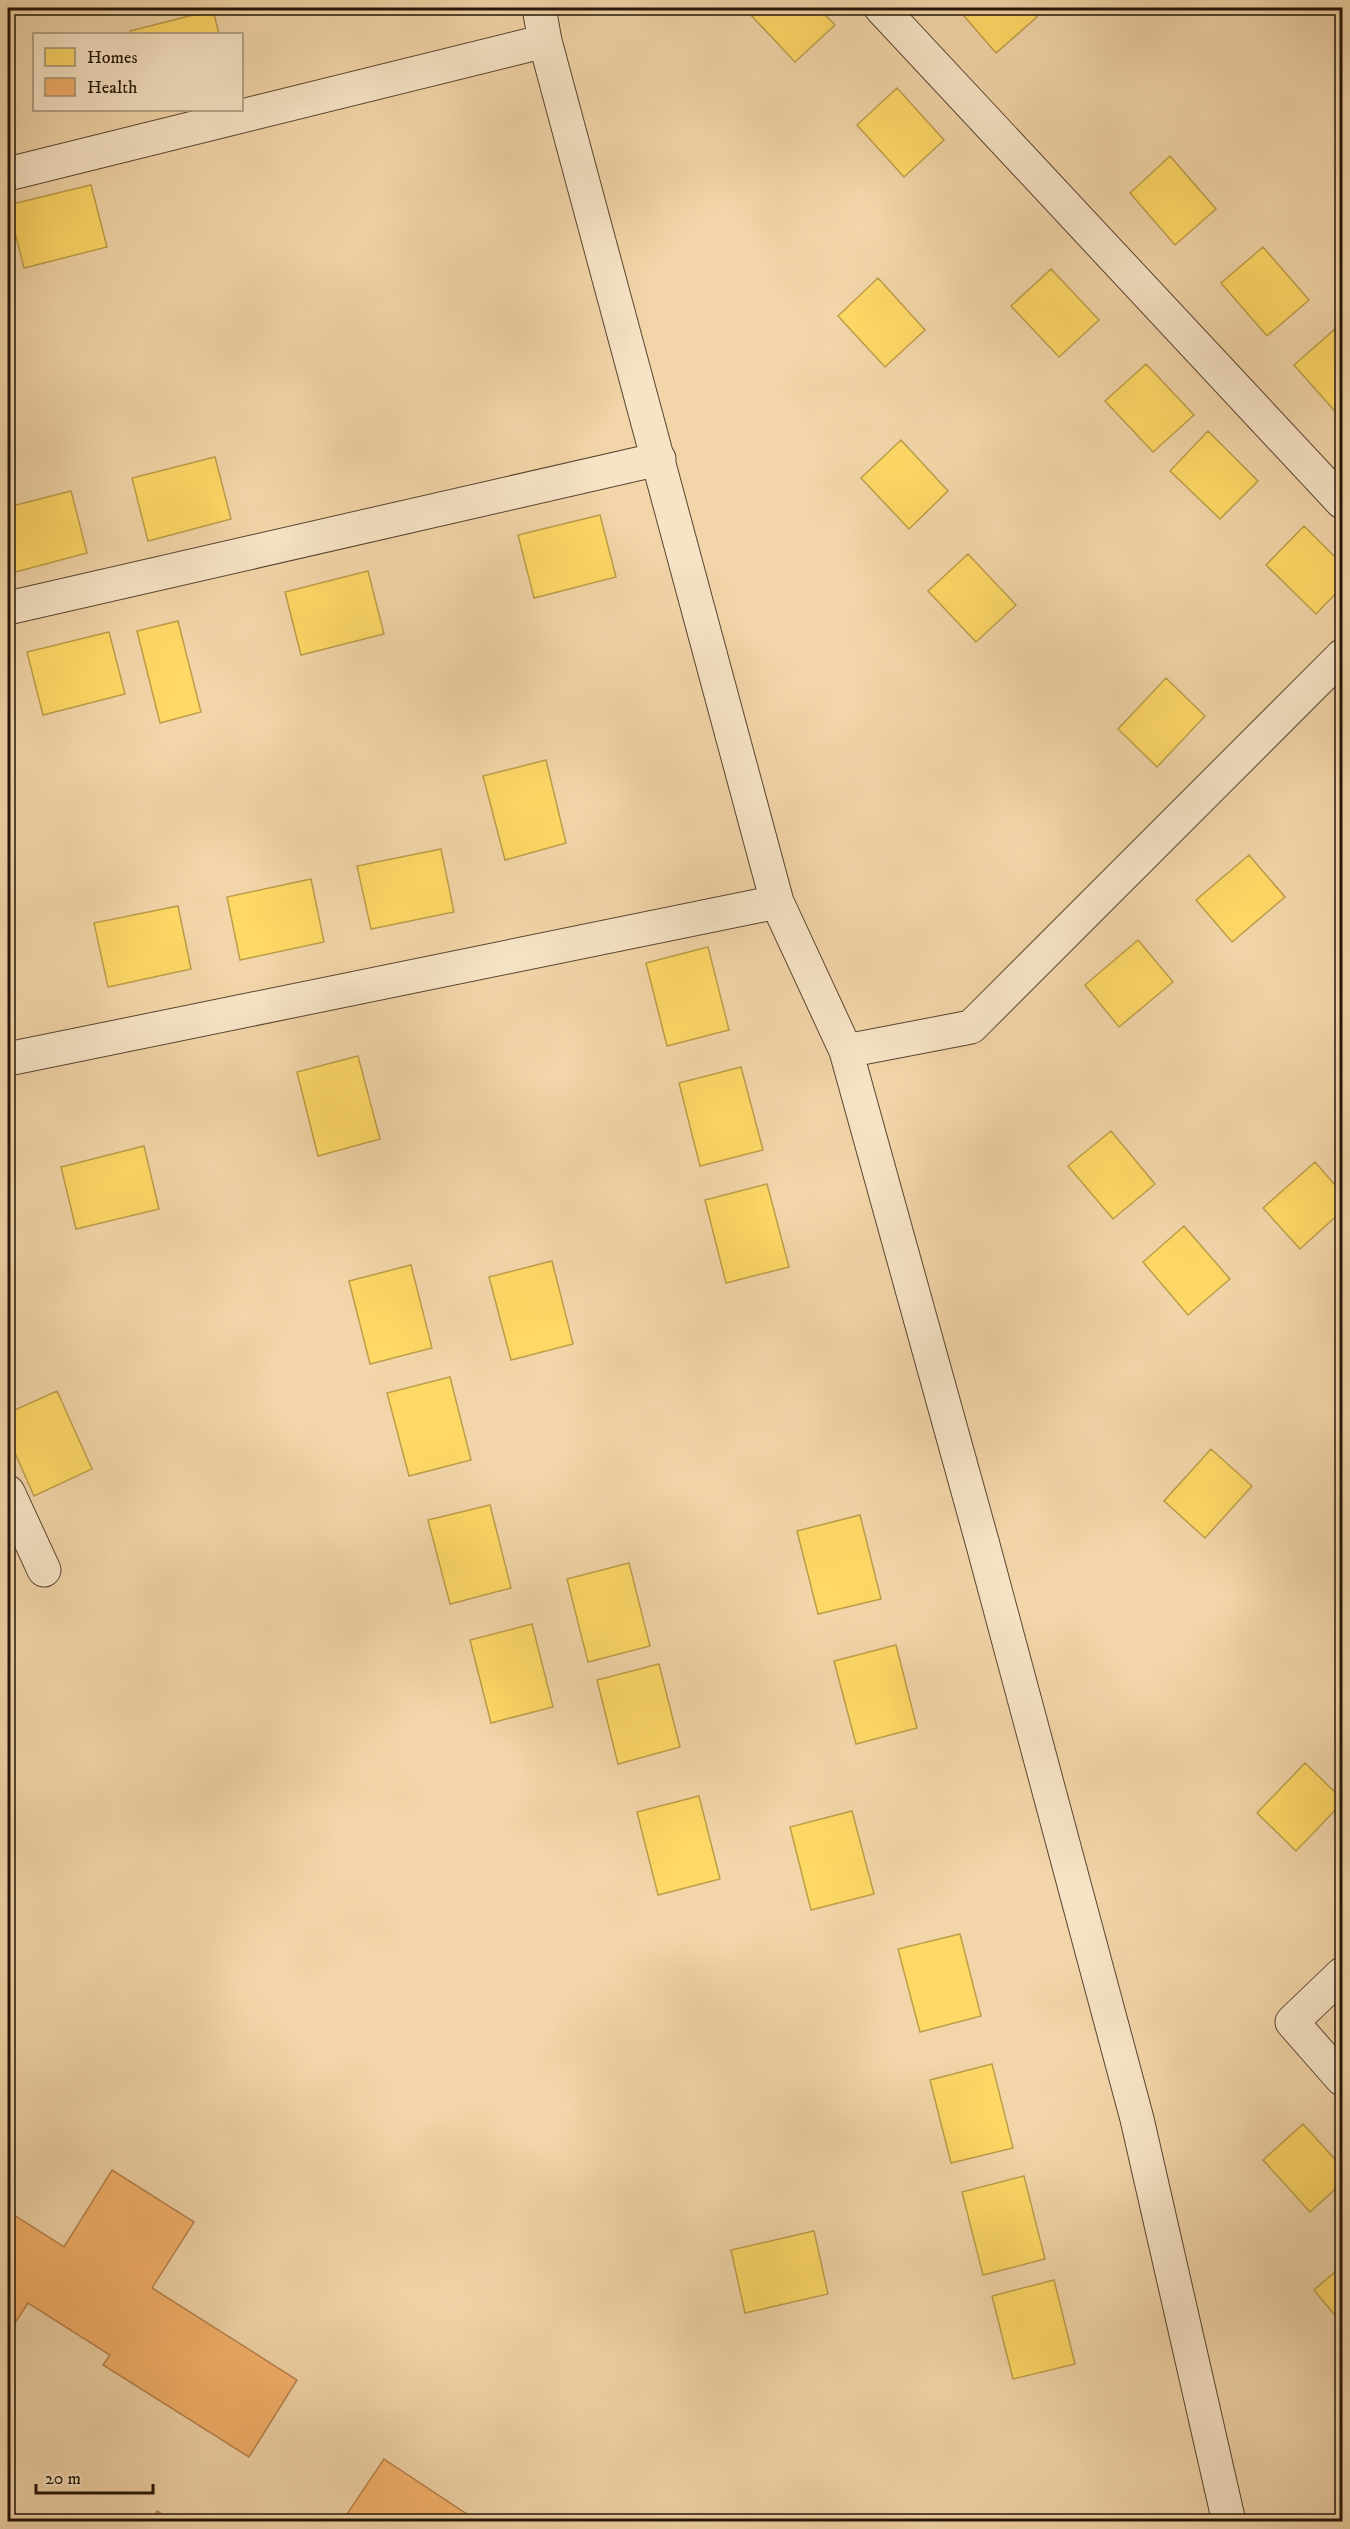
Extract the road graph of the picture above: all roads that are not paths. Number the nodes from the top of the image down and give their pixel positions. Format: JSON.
{"nodes":[{"id":1,"x":539,"y":8,"type":"edge"},
{"id":2,"x":881,"y":8,"type":"edge"},
{"id":3,"x":546,"y":41,"type":"junction"},
{"id":4,"x":8,"y":174,"type":"edge"},
{"id":5,"x":659,"y":459,"type":"junction"},
{"id":6,"x":1342,"y":502,"type":"edge"},
{"id":7,"x":8,"y":608,"type":"edge"},
{"id":8,"x":1342,"y":656,"type":"edge"},
{"id":9,"x":777,"y":902,"type":"junction"},
{"id":10,"x":846,"y":1051,"type":"junction"},
{"id":11,"x":8,"y":1059,"type":"edge"},
{"id":12,"x":8,"y":1492,"type":"edge"},
{"id":13,"x":44,"y":1570,"type":"dead end"},
{"id":14,"x":1342,"y":1974,"type":"edge"},
{"id":15,"x":1342,"y":2079,"type":"edge"},
{"id":16,"x":1229,"y":2522,"type":"edge"}],
"edges":[{"from":1,"to":3,"type":"street"},
{"from":2,"to":6,"type":"street"},
{"from":3,"to":4,"type":"street"},
{"from":3,"to":5,"type":"street"},
{"from":5,"to":7,"type":"street"},
{"from":5,"to":9,"type":"street"},
{"from":8,"to":10,"type":"street"},
{"from":9,"to":10,"type":"street"},
{"from":9,"to":11,"type":"street"},
{"from":10,"to":16,"type":"street"},
{"from":12,"to":13,"type":"street"},
{"from":14,"to":15,"type":"street"}]}
